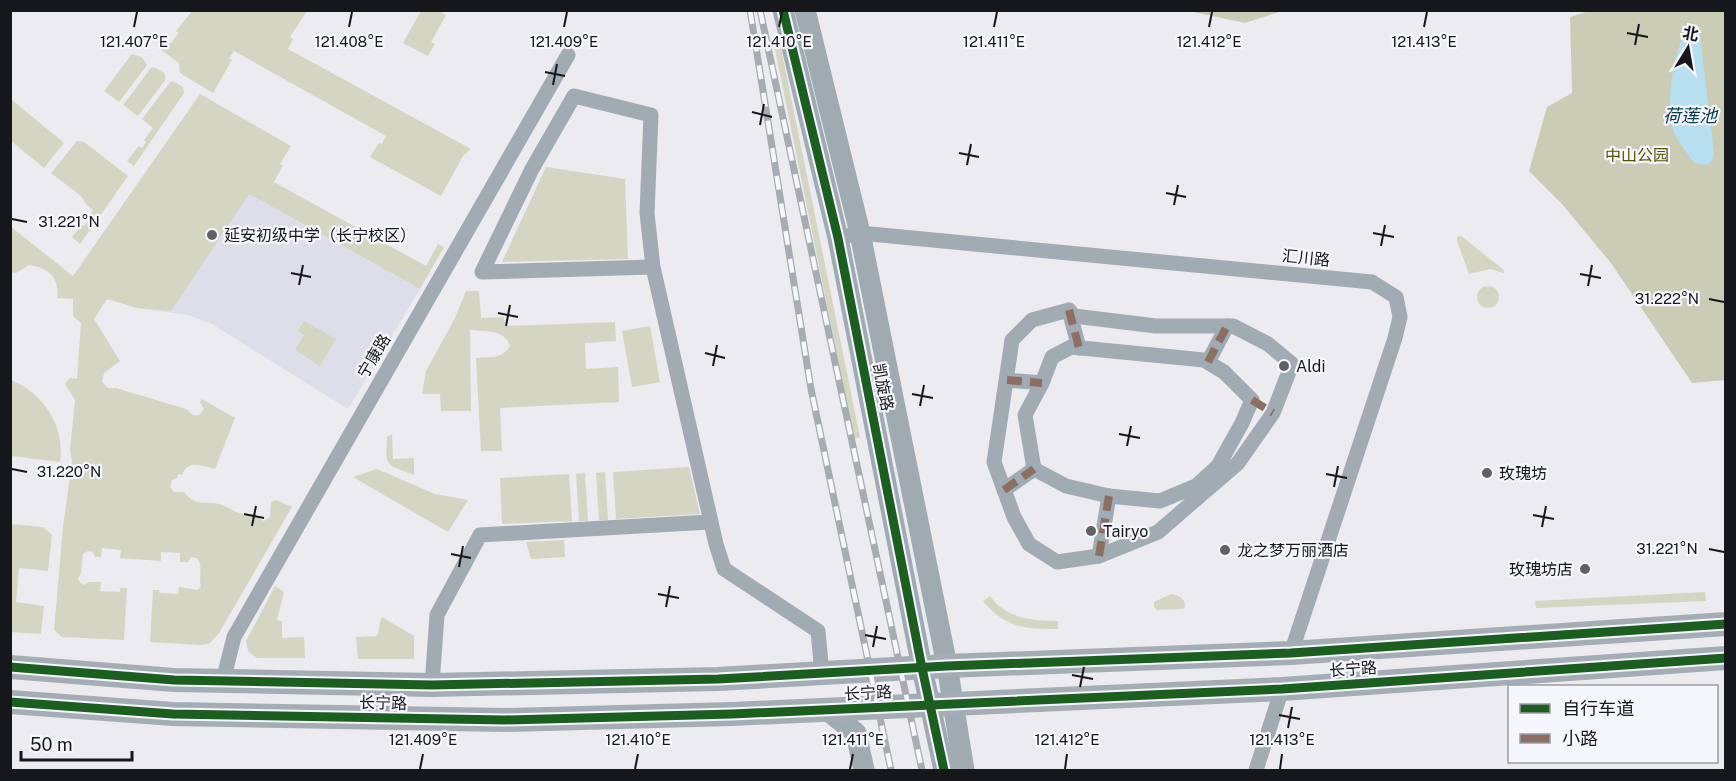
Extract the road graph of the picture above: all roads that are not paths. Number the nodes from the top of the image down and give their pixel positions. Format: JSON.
{"nodes":[{"id":1,"x":783,"y":10,"type":"edge"},
{"id":2,"x":805,"y":10,"type":"edge"},
{"id":3,"x":819,"y":10,"type":"edge"},
{"id":4,"x":568,"y":55,"type":"dead end"},
{"id":5,"x":854,"y":209,"type":"junction"},
{"id":6,"x":860,"y":233,"type":"junction"},
{"id":7,"x":838,"y":238,"type":"junction"},
{"id":8,"x":653,"y":267,"type":"junction"},
{"id":9,"x":1069,"y":310,"type":"junction"},
{"id":10,"x":1227,"y":326,"type":"junction"},
{"id":11,"x":1079,"y":348,"type":"junction"},
{"id":12,"x":1208,"y":362,"type":"junction"},
{"id":13,"x":1007,"y":380,"type":"junction"},
{"id":14,"x":1042,"y":383,"type":"junction"},
{"id":15,"x":1252,"y":400,"type":"junction"},
{"id":16,"x":1274,"y":413,"type":"junction"},
{"id":17,"x":1034,"y":469,"type":"junction"},
{"id":18,"x":1004,"y":490,"type":"junction"},
{"id":19,"x":1109,"y":496,"type":"junction"},
{"id":20,"x":710,"y":522,"type":"junction"},
{"id":21,"x":1099,"y":556,"type":"junction"},
{"id":22,"x":1725,"y":624,"type":"edge"},
{"id":23,"x":1291,"y":653,"type":"junction"},
{"id":24,"x":1725,"y":657,"type":"edge"},
{"id":25,"x":947,"y":666,"type":"junction"},
{"id":26,"x":10,"y":667,"type":"edge"},
{"id":27,"x":922,"y":668,"type":"junction"},
{"id":28,"x":822,"y":674,"type":"junction"},
{"id":29,"x":223,"y":681,"type":"junction"},
{"id":30,"x":432,"y":685,"type":"junction"},
{"id":31,"x":1282,"y":689,"type":"junction"},
{"id":32,"x":10,"y":702,"type":"edge"},
{"id":33,"x":954,"y":704,"type":"junction"},
{"id":34,"x":930,"y":705,"type":"junction"},
{"id":35,"x":827,"y":710,"type":"junction"},
{"id":36,"x":864,"y":771,"type":"edge"},
{"id":37,"x":944,"y":771,"type":"edge"},
{"id":38,"x":964,"y":771,"type":"edge"},
{"id":39,"x":1256,"y":771,"type":"edge"}],
"edges":[{"from":1,"to":7,"type":"street","name":"凯旋路"},
{"from":2,"to":5,"type":"street","name":"凯旋路"},
{"from":3,"to":5,"type":"street","name":"凯旋路"},
{"from":4,"to":29,"type":"street","name":"宁康路"},
{"from":5,"to":6,"type":"street","name":"凯旋路"},
{"from":6,"to":7,"type":"street","name":"汇川路"},
{"from":6,"to":23,"type":"street","name":"汇川路"},
{"from":6,"to":25,"type":"street","name":"凯旋路"},
{"from":7,"to":27,"type":"street","name":"凯旋路"},
{"from":8,"to":8,"type":"street"},
{"from":8,"to":20,"type":"street"},
{"from":9,"to":10,"type":"street"},
{"from":9,"to":11,"type":"street"},
{"from":9,"to":13,"type":"street"},
{"from":10,"to":12,"type":"street"},
{"from":10,"to":16,"type":"street"},
{"from":11,"to":12,"type":"street"},
{"from":11,"to":14,"type":"street"},
{"from":12,"to":15,"type":"street"},
{"from":13,"to":14,"type":"street"},
{"from":13,"to":18,"type":"street"},
{"from":14,"to":17,"type":"street"},
{"from":15,"to":16,"type":"street"},
{"from":15,"to":19,"type":"street"},
{"from":16,"to":21,"type":"street"},
{"from":17,"to":18,"type":"street"},
{"from":17,"to":19,"type":"street"},
{"from":18,"to":21,"type":"street"},
{"from":19,"to":21,"type":"street"},
{"from":20,"to":28,"type":"street"},
{"from":20,"to":30,"type":"street"},
{"from":22,"to":23,"type":"main road","name":"长宁路"},
{"from":23,"to":25,"type":"main road","name":"长宁路"},
{"from":24,"to":31,"type":"main road","name":"长宁路"},
{"from":25,"to":27,"type":"main road","name":"长宁路"},
{"from":25,"to":33,"type":"street","name":"凯旋路"},
{"from":26,"to":29,"type":"main road","name":"长宁路"},
{"from":27,"to":28,"type":"main road","name":"长宁路"},
{"from":27,"to":34,"type":"street","name":"凯旋路"},
{"from":28,"to":30,"type":"main road","name":"长宁路"},
{"from":29,"to":30,"type":"main road","name":"长宁路"},
{"from":31,"to":33,"type":"main road","name":"长宁路"},
{"from":31,"to":39,"type":"street"},
{"from":32,"to":35,"type":"main road","name":"长宁路"},
{"from":33,"to":34,"type":"main road","name":"长宁路"},
{"from":33,"to":38,"type":"street","name":"凯旋路"},
{"from":34,"to":35,"type":"main road","name":"长宁路"},
{"from":34,"to":37,"type":"street","name":"凯旋路"},
{"from":35,"to":36,"type":"street"}]}
